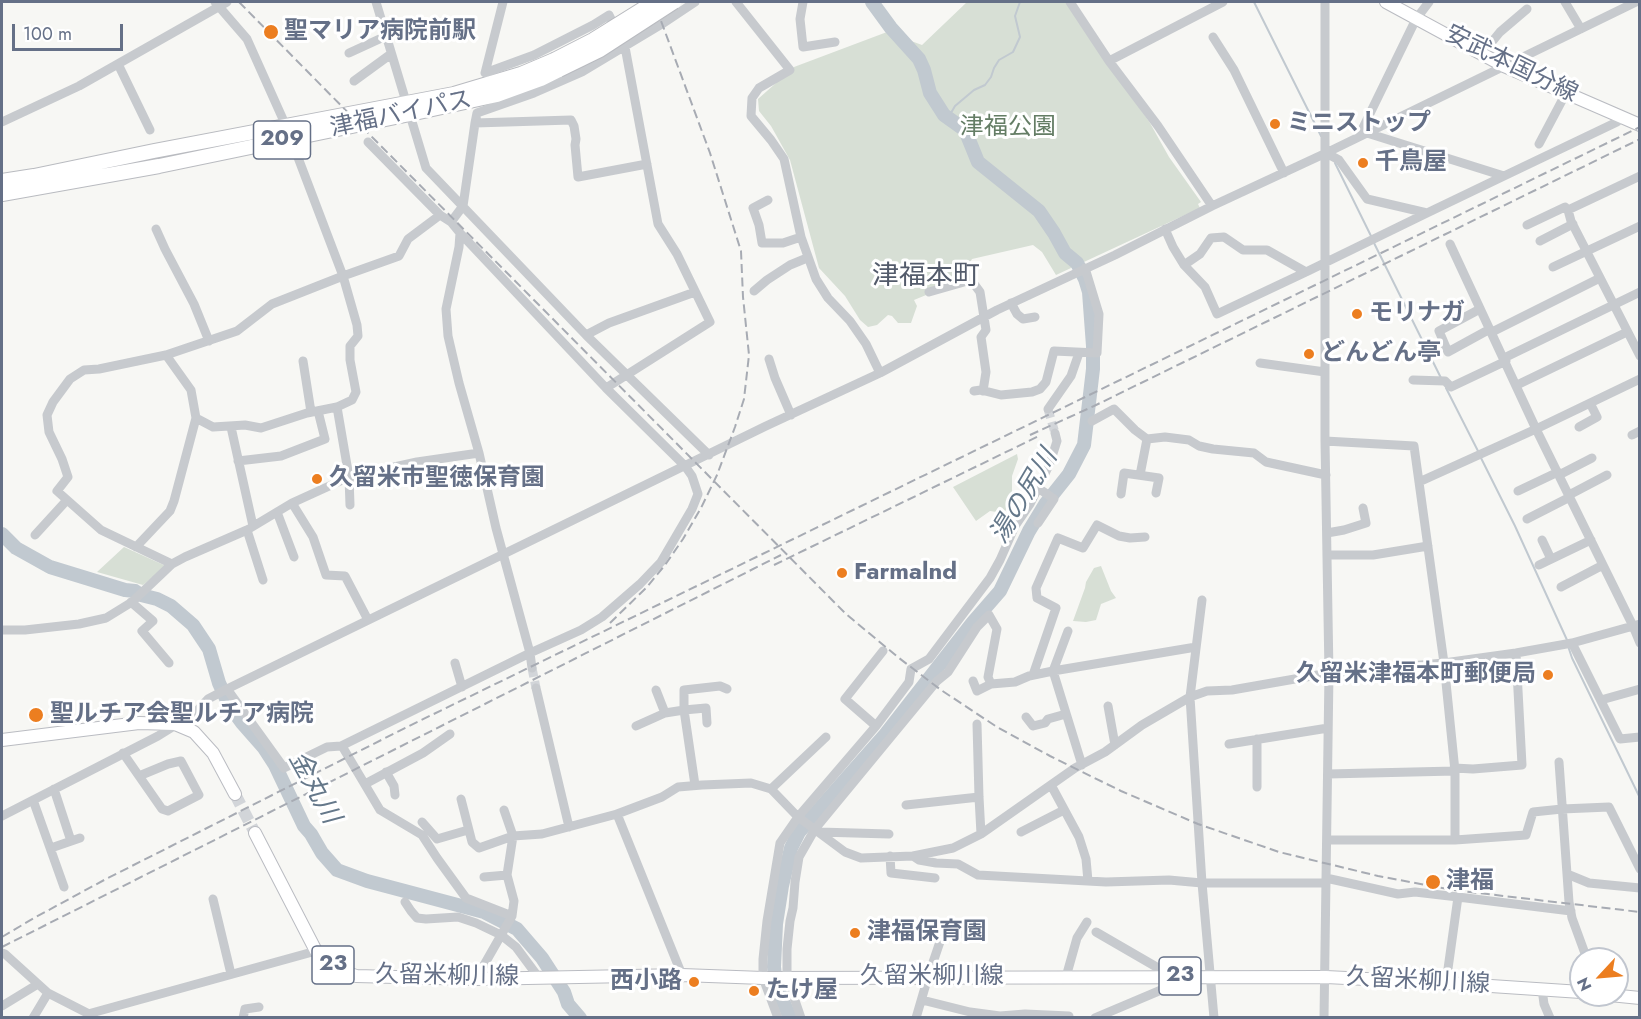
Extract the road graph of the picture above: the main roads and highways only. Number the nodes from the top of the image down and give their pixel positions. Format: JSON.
{"nodes":[{"id":1,"x":654,"y":2,"type":"edge"},
{"id":2,"x":674,"y":2,"type":"edge"},
{"id":3,"x":1386,"y":2,"type":"edge"},
{"id":4,"x":556,"y":65,"type":"junction"},
{"id":5,"x":1637,"y":121,"type":"edge"},
{"id":6,"x":288,"y":132,"type":"junction"},
{"id":7,"x":2,"y":181,"type":"edge"},
{"id":8,"x":2,"y":194,"type":"edge"},
{"id":9,"x":2,"y":740,"type":"edge"},
{"id":10,"x":235,"y":794,"type":"tunnel mouth"},
{"id":11,"x":255,"y":833,"type":"tunnel mouth"},
{"id":12,"x":1569,"y":991,"type":"edge"}],
"edges":[{"from":1,"to":4,"type":"highway","name":"津福バイパス","number":"209","bridge":true},
{"from":2,"to":4,"type":"highway","name":"津福バイパス","number":"209","bridge":true},
{"from":3,"to":5,"type":"main road","name":"安武本国分線"},
{"from":4,"to":6,"type":"highway","name":"津福バイパス","number":"209"},
{"from":6,"to":7,"type":"highway","name":"津福バイパス","number":"209"},
{"from":6,"to":8,"type":"highway","name":"津福バイパス","number":"209"},
{"from":9,"to":10,"type":"main road"},
{"from":11,"to":12,"type":"main road","name":"久留米柳川線","number":"23"}]}
